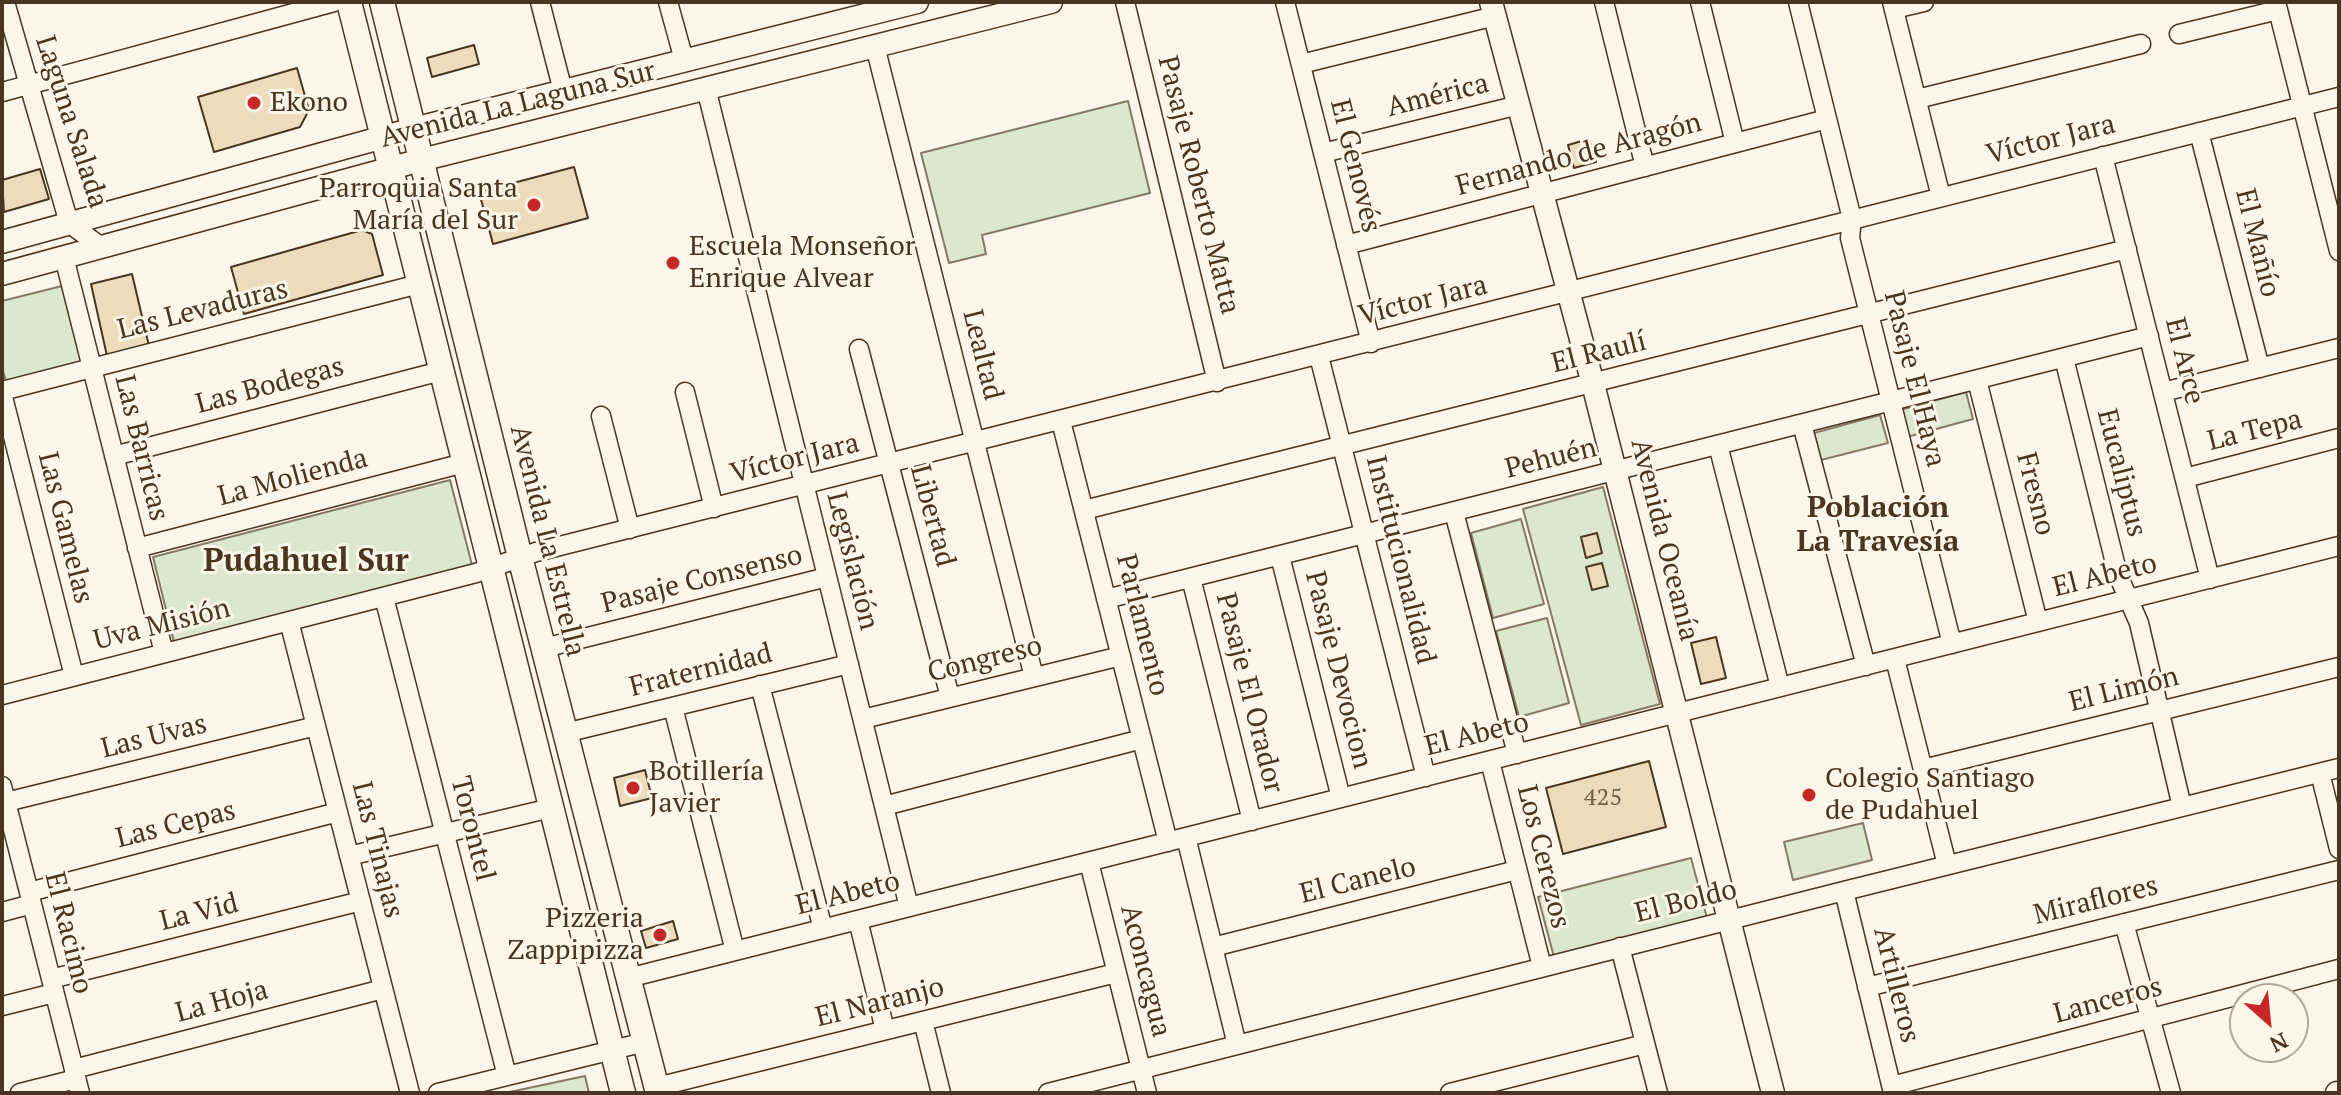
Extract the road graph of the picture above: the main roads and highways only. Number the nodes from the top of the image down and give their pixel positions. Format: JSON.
{"nodes":[{"id":1,"x":349,"y":2,"type":"edge"},
{"id":2,"x":382,"y":2,"type":"edge"},
{"id":3,"x":657,"y":1090,"type":"edge"},
{"id":4,"x":623,"y":1093,"type":"edge"}],
"edges":[{"from":1,"to":4,"type":"main road"},
{"from":2,"to":3,"type":"main road","name":"Avenida La Estrella"}]}
